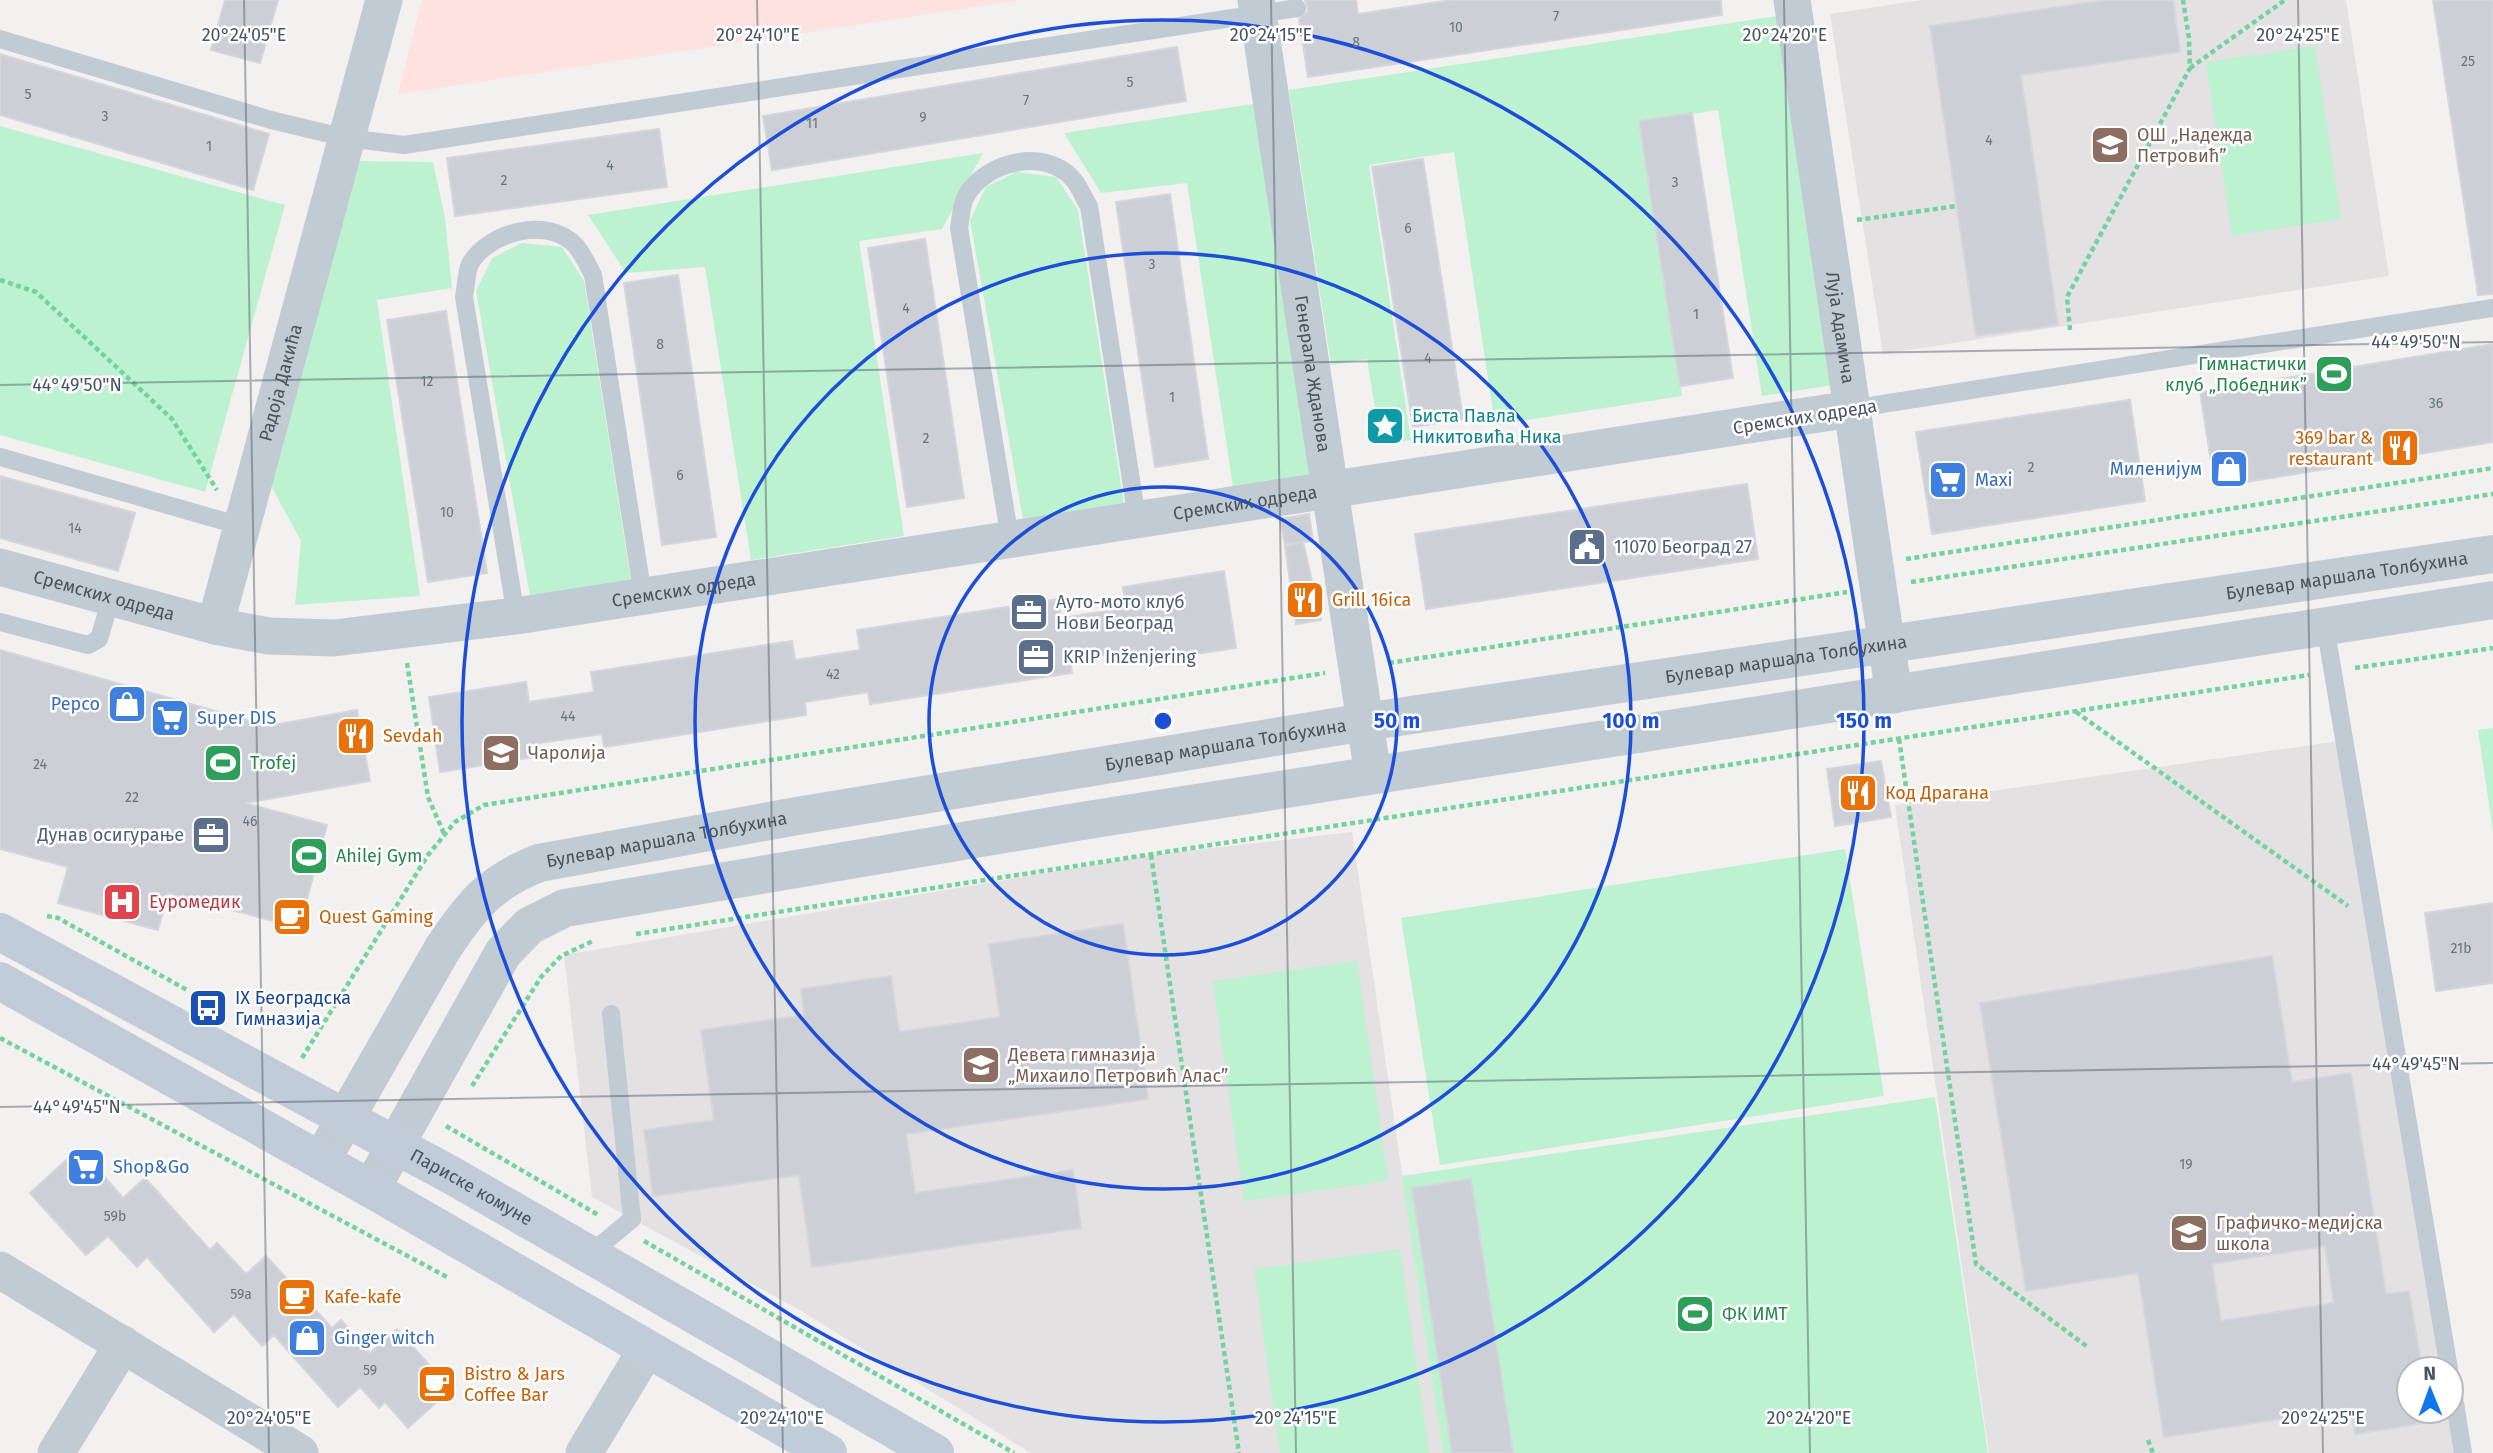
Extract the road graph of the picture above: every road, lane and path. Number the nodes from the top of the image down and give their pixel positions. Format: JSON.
{"nodes":[{"id":1,"x":384,"y":0,"type":"edge"},
{"id":2,"x":1792,"y":0,"type":"edge"},
{"id":3,"x":2183,"y":0,"type":"edge"},
{"id":4,"x":2285,"y":0,"type":"edge"},
{"id":5,"x":1257,"y":7,"type":"edge"},
{"id":6,"x":1297,"y":8,"type":"dead end"},
{"id":7,"x":0,"y":39,"type":"edge"},
{"id":8,"x":2190,"y":68,"type":"junction"},
{"id":9,"x":346,"y":138,"type":"junction"},
{"id":10,"x":1957,"y":206,"type":"dead end"},
{"id":11,"x":1845,"y":222,"type":"dead end"},
{"id":12,"x":0,"y":280,"type":"edge"},
{"id":13,"x":2493,"y":308,"type":"edge"},
{"id":14,"x":2070,"y":330,"type":"dead end"},
{"id":15,"x":1850,"y":409,"type":"junction"},
{"id":16,"x":0,"y":457,"type":"edge"},
{"id":17,"x":2493,"y":468,"type":"edge"},
{"id":18,"x":1330,"y":491,"type":"junction"},
{"id":19,"x":1137,"y":519,"type":"junction"},
{"id":20,"x":241,"y":526,"type":"junction"},
{"id":21,"x":1010,"y":539,"type":"junction"},
{"id":22,"x":2493,"y":554,"type":"edge"},
{"id":23,"x":1895,"y":561,"type":"dead end"},
{"id":24,"x":0,"y":567,"type":"edge"},
{"id":25,"x":643,"y":596,"type":"junction"},
{"id":26,"x":111,"y":597,"type":"junction"},
{"id":27,"x":2493,"y":600,"type":"edge"},
{"id":28,"x":516,"y":617,"type":"junction"},
{"id":29,"x":0,"y":622,"type":"edge"},
{"id":30,"x":2325,"y":625,"type":"junction"},
{"id":31,"x":215,"y":626,"type":"junction"},
{"id":32,"x":402,"y":631,"type":"junction"},
{"id":33,"x":1886,"y":646,"type":"junction"},
{"id":34,"x":2493,"y":648,"type":"edge"},
{"id":35,"x":2333,"y":671,"type":"junction"},
{"id":36,"x":1894,"y":695,"type":"junction"},
{"id":37,"x":2076,"y":711,"type":"junction"},
{"id":38,"x":1365,"y":722,"type":"junction"},
{"id":39,"x":1899,"y":739,"type":"junction"},
{"id":40,"x":1373,"y":775,"type":"junction"},
{"id":41,"x":445,"y":836,"type":"dead end"},
{"id":42,"x":1151,"y":855,"type":"junction"},
{"id":43,"x":2376,"y":926,"type":"junction"},
{"id":44,"x":0,"y":932,"type":"edge"},
{"id":45,"x":630,"y":935,"type":"dead end"},
{"id":46,"x":604,"y":939,"type":"dead end"},
{"id":47,"x":2,"y":986,"type":"edge"},
{"id":48,"x":611,"y":1014,"type":"dead end"},
{"id":49,"x":0,"y":1038,"type":"edge"},
{"id":50,"x":467,"y":1093,"type":"dead end"},
{"id":51,"x":452,"y":1116,"type":"dead end"},
{"id":52,"x":346,"y":1118,"type":"junction"},
{"id":53,"x":397,"y":1145,"type":"junction"},
{"id":54,"x":321,"y":1161,"type":"junction"},
{"id":55,"x":371,"y":1189,"type":"junction"},
{"id":56,"x":621,"y":1228,"type":"junction"},
{"id":57,"x":590,"y":1254,"type":"junction"},
{"id":58,"x":0,"y":1270,"type":"edge"},
{"id":59,"x":453,"y":1280,"type":"dead end"},
{"id":60,"x":123,"y":1344,"type":"junction"},
{"id":61,"x":2089,"y":1348,"type":"dead end"},
{"id":62,"x":646,"y":1350,"type":"junction"},
{"id":63,"x":2447,"y":1355,"type":"edge"},
{"id":64,"x":2459,"y":1425,"type":"edge"},
{"id":65,"x":2148,"y":1440,"type":"dead end"},
{"id":66,"x":56,"y":1453,"type":"edge"},
{"id":67,"x":300,"y":1453,"type":"edge"},
{"id":68,"x":584,"y":1453,"type":"edge"},
{"id":69,"x":828,"y":1453,"type":"edge"},
{"id":70,"x":935,"y":1453,"type":"edge"},
{"id":71,"x":1014,"y":1453,"type":"edge"},
{"id":72,"x":1239,"y":1453,"type":"edge"},
{"id":73,"x":2153,"y":1453,"type":"edge"},
{"id":74,"x":2463,"y":1453,"type":"edge"}],
"edges":[{"from":1,"to":9,"type":"street","name":"Радоја Дакића"},
{"from":2,"to":15,"type":"street","name":"Луја Адамича"},
{"from":3,"to":8,"type":"path"},
{"from":4,"to":8,"type":"path"},
{"from":5,"to":6,"type":"lane"},
{"from":5,"to":9,"type":"lane"},
{"from":5,"to":18,"type":"street","name":"Генерала Жданова"},
{"from":7,"to":9,"type":"lane"},
{"from":8,"to":14,"type":"path"},
{"from":9,"to":20,"type":"street","name":"Радоја Дакића"},
{"from":10,"to":11,"type":"path"},
{"from":12,"to":20,"type":"path"},
{"from":13,"to":15,"type":"lane","name":"Сремских одреда"},
{"from":15,"to":18,"type":"street","name":"Сремских одреда"},
{"from":15,"to":33,"type":"street","name":"Луја Адамича"},
{"from":16,"to":20,"type":"lane"},
{"from":17,"to":23,"type":"path"},
{"from":18,"to":19,"type":"street","name":"Сремских одреда"},
{"from":18,"to":38,"type":"street","name":"Генерала Жданова"},
{"from":19,"to":21,"type":"street","name":"Сремских одреда"},
{"from":19,"to":21,"type":"lane"},
{"from":20,"to":31,"type":"street","name":"Радоја Дакића"},
{"from":21,"to":25,"type":"street","name":"Сремских одреда"},
{"from":22,"to":33,"type":"street","name":"Булевар маршала Толбухина"},
{"from":24,"to":26,"type":"street","name":"Сремских одреда"},
{"from":25,"to":28,"type":"street","name":"Сремских одреда"},
{"from":25,"to":28,"type":"lane"},
{"from":26,"to":29,"type":"lane"},
{"from":26,"to":31,"type":"street","name":"Сремских одреда"},
{"from":27,"to":30,"type":"street"},
{"from":28,"to":32,"type":"street","name":"Сремских одреда"},
{"from":30,"to":35,"type":"lane"},
{"from":30,"to":36,"type":"street"},
{"from":31,"to":32,"type":"street","name":"Сремских одреда"},
{"from":32,"to":41,"type":"path"},
{"from":33,"to":36,"type":"street","name":"Луја Адамича"},
{"from":33,"to":38,"type":"street","name":"Булевар маршала Толбухина"},
{"from":34,"to":35,"type":"path"},
{"from":35,"to":37,"type":"path"},
{"from":35,"to":43,"type":"lane"},
{"from":36,"to":40,"type":"street"},
{"from":37,"to":39,"type":"path"},
{"from":37,"to":43,"type":"path"},
{"from":38,"to":40,"type":"street","name":"Генерала Жданова"},
{"from":38,"to":52,"type":"street","name":"Булевар маршала Толбухина"},
{"from":39,"to":42,"type":"path"},
{"from":39,"to":61,"type":"path"},
{"from":40,"to":53,"type":"street"},
{"from":42,"to":45,"type":"path"},
{"from":42,"to":72,"type":"path"},
{"from":43,"to":63,"type":"lane"},
{"from":44,"to":52,"type":"main road","name":"Париске комуне"},
{"from":46,"to":50,"type":"path"},
{"from":47,"to":54,"type":"main road"},
{"from":48,"to":56,"type":"lane"},
{"from":49,"to":59,"type":"path"},
{"from":51,"to":56,"type":"path"},
{"from":52,"to":53,"type":"main road","name":"Париске комуне"},
{"from":52,"to":54,"type":"street","name":"Булевар маршала Толбухина"},
{"from":53,"to":55,"type":"street"},
{"from":53,"to":57,"type":"main road","name":"Париске комуне"},
{"from":54,"to":55,"type":"main road"},
{"from":55,"to":62,"type":"main road"},
{"from":56,"to":57,"type":"lane"},
{"from":56,"to":71,"type":"path"},
{"from":57,"to":70,"type":"main road","name":"Париске комуне"},
{"from":58,"to":60,"type":"street"},
{"from":60,"to":66,"type":"street"},
{"from":60,"to":67,"type":"street"},
{"from":62,"to":68,"type":"street"},
{"from":62,"to":69,"type":"main road"},
{"from":64,"to":74,"type":"lane"},
{"from":65,"to":73,"type":"path"}]}
